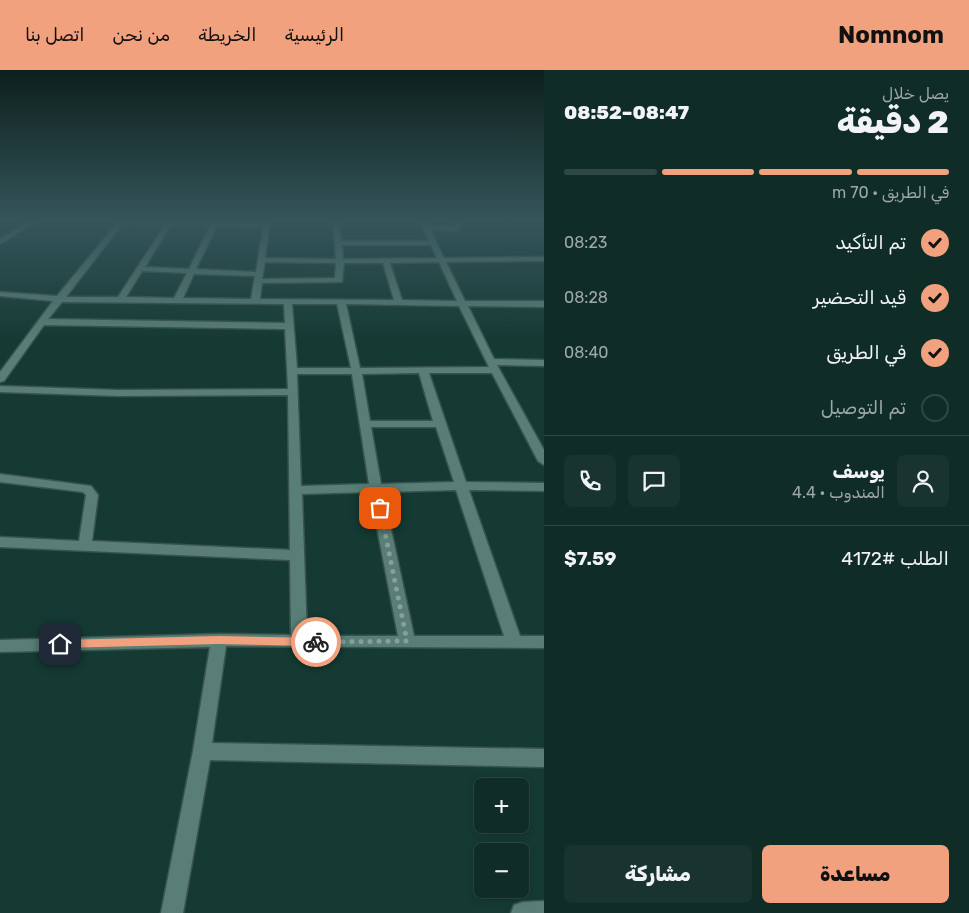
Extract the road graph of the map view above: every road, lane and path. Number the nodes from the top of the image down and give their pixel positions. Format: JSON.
{"nodes":[{"id":1,"x":89,"y":261,"type":"edge"},
{"id":2,"x":143,"y":261,"type":"edge"},
{"id":3,"x":197,"y":261,"type":"edge"},
{"id":4,"x":260,"y":261,"type":"edge"},
{"id":5,"x":340,"y":261,"type":"edge"},
{"id":6,"x":386,"y":261,"type":"edge"},
{"id":7,"x":443,"y":261,"type":"edge"},
{"id":8,"x":138,"y":269,"type":"junction"},
{"id":9,"x":192,"y":272,"type":"junction"},
{"id":10,"x":258,"y":277,"type":"junction"},
{"id":11,"x":0,"y":294,"type":"edge"},
{"id":12,"x":58,"y":299,"type":"junction"},
{"id":13,"x":120,"y":300,"type":"junction"},
{"id":14,"x":177,"y":301,"type":"junction"},
{"id":15,"x":255,"y":302,"type":"junction"},
{"id":16,"x":288,"y":302,"type":"junction"},
{"id":17,"x":341,"y":302,"type":"junction"},
{"id":18,"x":399,"y":303,"type":"junction"},
{"id":19,"x":463,"y":304,"type":"junction"},
{"id":20,"x":544,"y":304,"type":"edge"},
{"id":21,"x":41,"y":322,"type":"junction"},
{"id":22,"x":290,"y":326,"type":"junction"},
{"id":23,"x":544,"y":363,"type":"edge"},
{"id":24,"x":493,"y":366,"type":"junction"},
{"id":25,"x":356,"y":370,"type":"junction"},
{"id":26,"x":423,"y":370,"type":"junction"},
{"id":27,"x":292,"y":371,"type":"junction"},
{"id":28,"x":0,"y":379,"type":"edge"},
{"id":29,"x":0,"y":389,"type":"edge"},
{"id":30,"x":293,"y":392,"type":"junction"},
{"id":31,"x":366,"y":424,"type":"junction"},
{"id":32,"x":440,"y":424,"type":"junction"},
{"id":33,"x":538,"y":440,"type":"edge"},
{"id":34,"x":544,"y":461,"type":"edge"},
{"id":35,"x":0,"y":478,"type":"edge"},
{"id":36,"x":461,"y":486,"type":"junction"},
{"id":37,"x":544,"y":487,"type":"edge"},
{"id":38,"x":376,"y":489,"type":"junction"},
{"id":39,"x":295,"y":490,"type":"junction"},
{"id":40,"x":0,"y":542,"type":"edge"},
{"id":41,"x":85,"y":545,"type":"junction"},
{"id":42,"x":296,"y":555,"type":"junction"},
{"id":43,"x":219,"y":640,"type":"junction"},
{"id":44,"x":407,"y":641,"type":"junction"},
{"id":45,"x":299,"y":642,"type":"junction"},
{"id":46,"x":514,"y":642,"type":"junction"},
{"id":47,"x":544,"y":642,"type":"edge"},
{"id":48,"x":0,"y":646,"type":"edge"},
{"id":49,"x":202,"y":751,"type":"junction"},
{"id":50,"x":544,"y":758,"type":"edge"},
{"id":51,"x":544,"y":912,"type":"edge"},
{"id":52,"x":172,"y":913,"type":"edge"},
{"id":53,"x":522,"y":913,"type":"edge"}],
"edges":[{"from":1,"to":12,"type":"street"},
{"from":2,"to":8,"type":"street"},
{"from":3,"to":9,"type":"street"},
{"from":4,"to":10,"type":"street"},
{"from":5,"to":10,"type":"street"},
{"from":6,"to":18,"type":"street"},
{"from":7,"to":19,"type":"street"},
{"from":8,"to":9,"type":"street"},
{"from":8,"to":13,"type":"street"},
{"from":9,"to":10,"type":"street"},
{"from":9,"to":14,"type":"street"},
{"from":10,"to":15,"type":"street"},
{"from":11,"to":12,"type":"street"},
{"from":12,"to":13,"type":"street"},
{"from":12,"to":21,"type":"street"},
{"from":13,"to":14,"type":"street"},
{"from":14,"to":15,"type":"street"},
{"from":15,"to":16,"type":"street"},
{"from":16,"to":17,"type":"street"},
{"from":16,"to":22,"type":"street"},
{"from":17,"to":18,"type":"street"},
{"from":17,"to":25,"type":"street"},
{"from":18,"to":19,"type":"street"},
{"from":19,"to":20,"type":"street"},
{"from":19,"to":24,"type":"street"},
{"from":21,"to":22,"type":"street"},
{"from":21,"to":28,"type":"street"},
{"from":22,"to":27,"type":"street"},
{"from":23,"to":24,"type":"street"},
{"from":24,"to":26,"type":"street"},
{"from":24,"to":33,"type":"street"},
{"from":25,"to":26,"type":"street"},
{"from":25,"to":27,"type":"street"},
{"from":25,"to":31,"type":"street"},
{"from":26,"to":32,"type":"street"},
{"from":27,"to":30,"type":"street"},
{"from":29,"to":30,"type":"street"},
{"from":30,"to":39,"type":"street"},
{"from":31,"to":32,"type":"street"},
{"from":31,"to":38,"type":"street"},
{"from":32,"to":36,"type":"street"},
{"from":33,"to":34,"type":"street"},
{"from":35,"to":41,"type":"street"},
{"from":36,"to":37,"type":"street"},
{"from":36,"to":38,"type":"street"},
{"from":36,"to":46,"type":"street"},
{"from":38,"to":39,"type":"street"},
{"from":38,"to":44,"type":"street"},
{"from":39,"to":42,"type":"street"},
{"from":40,"to":41,"type":"street"},
{"from":41,"to":42,"type":"street"},
{"from":42,"to":45,"type":"street"},
{"from":43,"to":45,"type":"street"},
{"from":43,"to":48,"type":"street"},
{"from":43,"to":49,"type":"street"},
{"from":44,"to":45,"type":"street"},
{"from":44,"to":46,"type":"street"},
{"from":46,"to":47,"type":"street"},
{"from":49,"to":50,"type":"street"},
{"from":49,"to":52,"type":"street"},
{"from":51,"to":53,"type":"street"}]}
